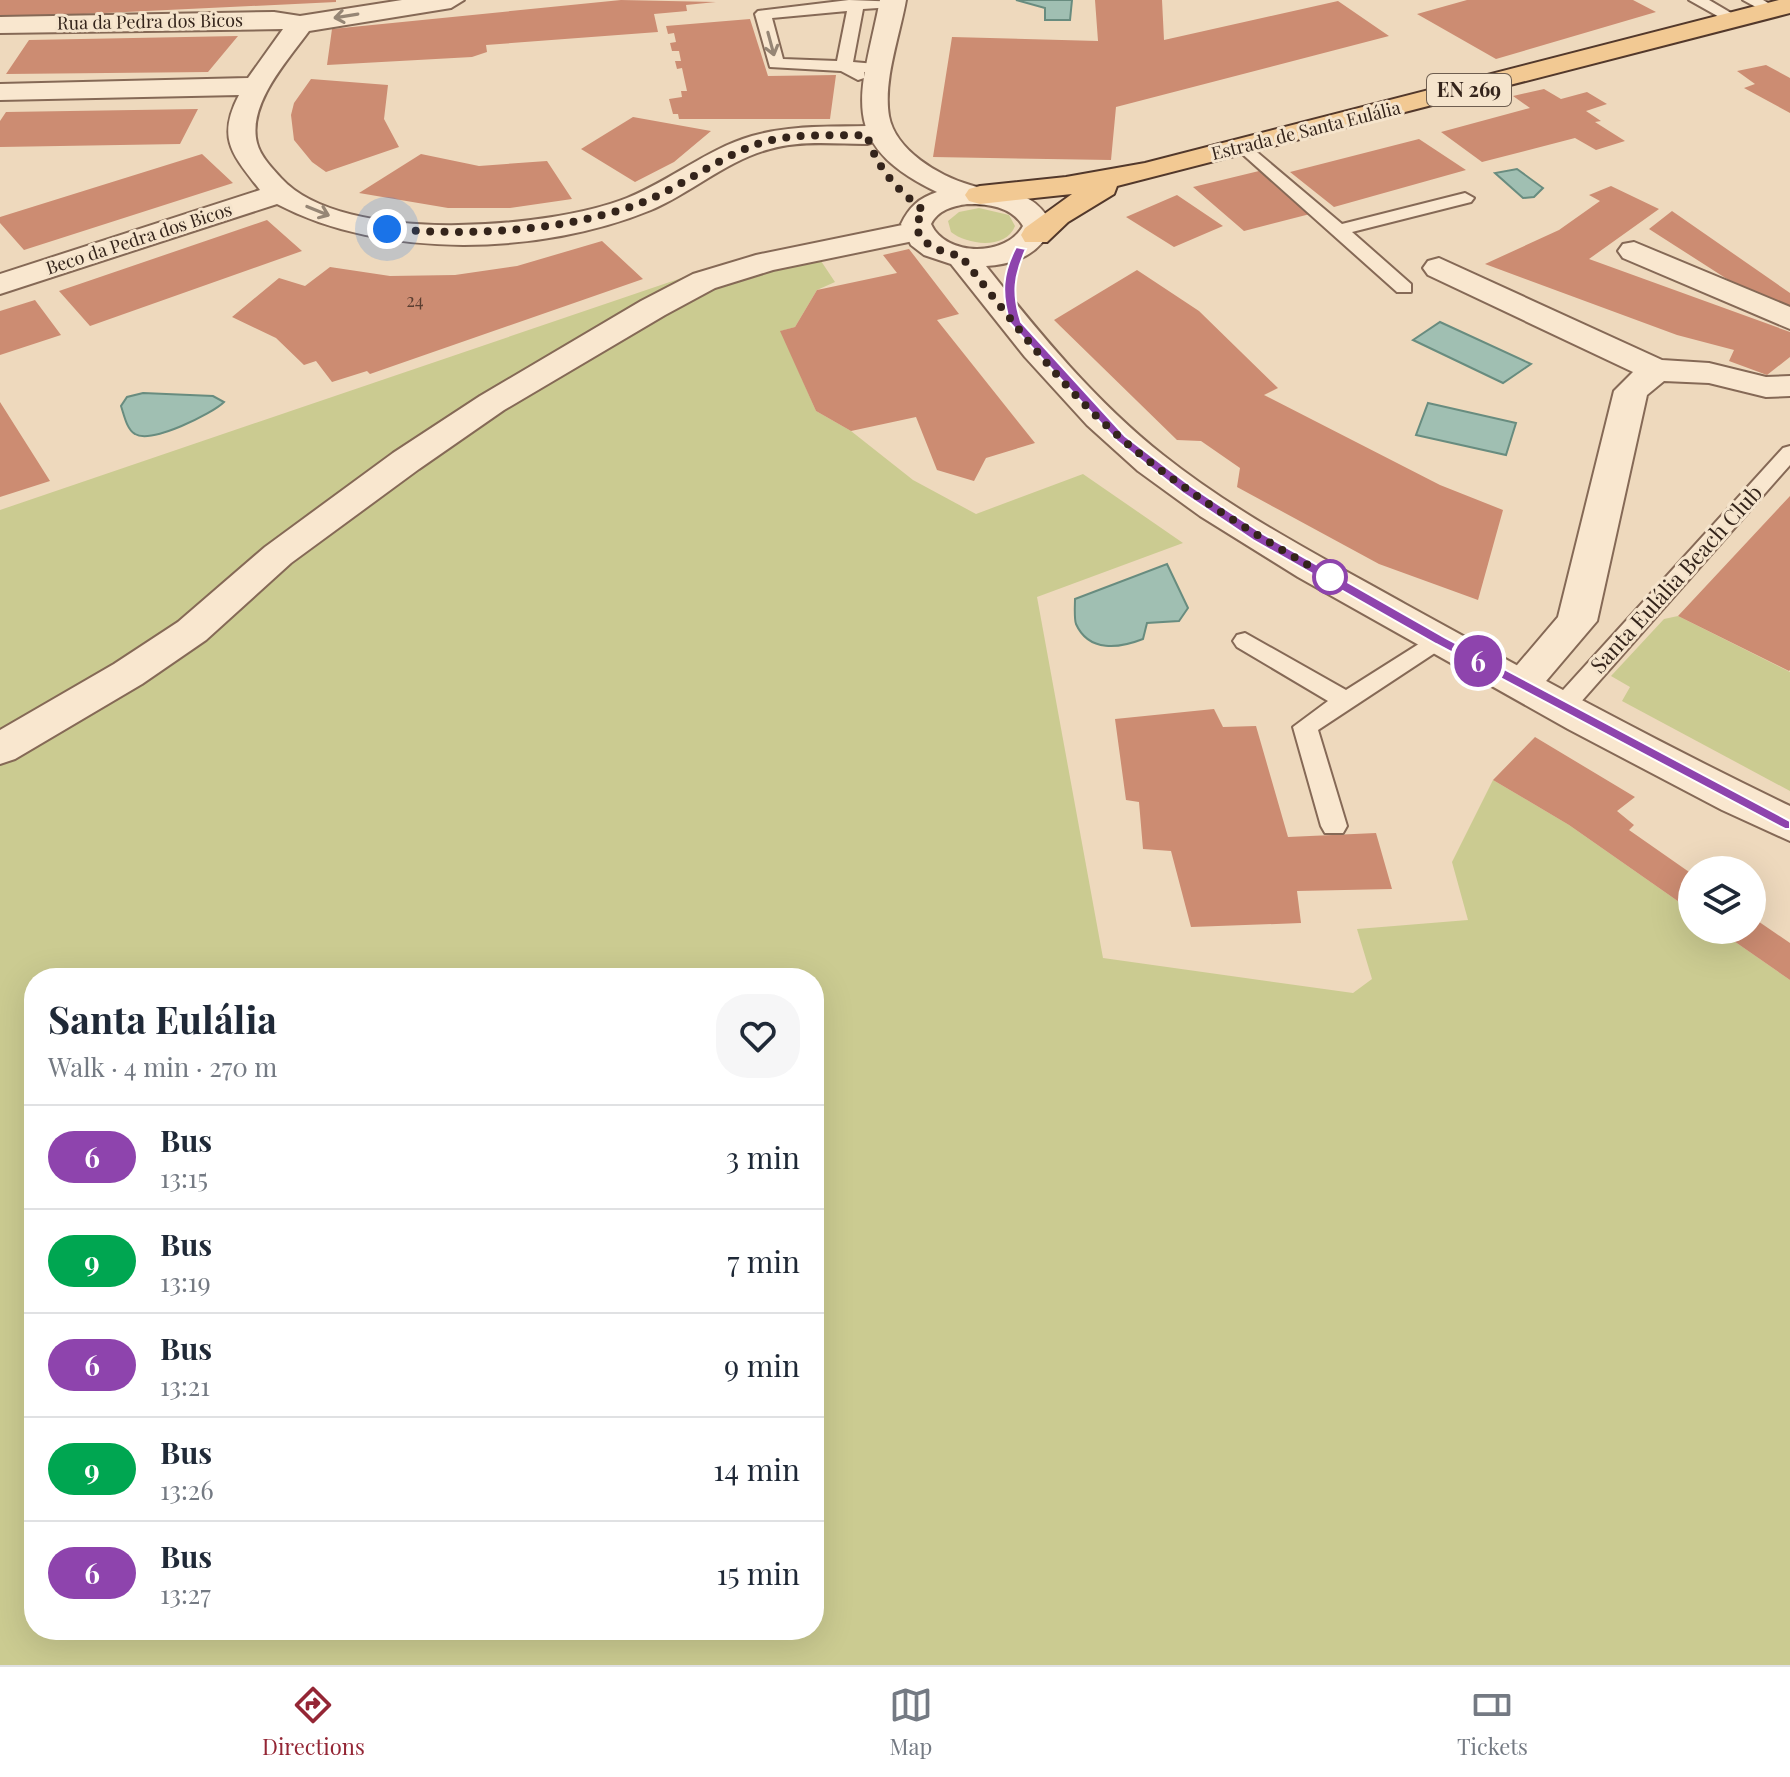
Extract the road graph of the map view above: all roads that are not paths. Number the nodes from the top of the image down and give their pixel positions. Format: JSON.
{"nodes":[{"id":1,"x":451,"y":0,"type":"edge"},
{"id":2,"x":1697,"y":0,"type":"edge"},
{"id":3,"x":893,"y":1,"type":"edge"},
{"id":4,"x":856,"y":2,"type":"edge"},
{"id":5,"x":1762,"y":9,"type":"edge"},
{"id":6,"x":300,"y":24,"type":"junction"},
{"id":7,"x":0,"y":25,"type":"edge"},
{"id":8,"x":844,"y":66,"type":"junction"},
{"id":9,"x":880,"y":78,"type":"junction"},
{"id":10,"x":256,"y":86,"type":"junction"},
{"id":11,"x":0,"y":92,"type":"edge"},
{"id":12,"x":867,"y":135,"type":"junction"},
{"id":13,"x":1245,"y":147,"type":"junction"},
{"id":14,"x":1146,"y":172,"type":"junction"},
{"id":15,"x":278,"y":194,"type":"junction"},
{"id":16,"x":974,"y":195,"type":"junction"},
{"id":17,"x":1465,"y":198,"type":"dead end"},
{"id":18,"x":920,"y":221,"type":"junction"},
{"id":19,"x":1339,"y":230,"type":"junction"},
{"id":20,"x":1028,"y":242,"type":"junction"},
{"id":21,"x":1634,"y":251,"type":"dead end"},
{"id":22,"x":961,"y":256,"type":"junction"},
{"id":23,"x":1439,"y":268,"type":"dead end"},
{"id":24,"x":0,"y":284,"type":"edge"},
{"id":25,"x":1404,"y":288,"type":"dead end"},
{"id":26,"x":1790,"y":319,"type":"edge"},
{"id":27,"x":1015,"y":323,"type":"junction"},
{"id":28,"x":1656,"y":370,"type":"junction"},
{"id":29,"x":1790,"y":386,"type":"edge"},
{"id":30,"x":1790,"y":452,"type":"edge"},
{"id":31,"x":1245,"y":641,"type":"dead end"},
{"id":32,"x":1441,"y":641,"type":"junction"},
{"id":33,"x":1521,"y":684,"type":"junction"},
{"id":34,"x":1346,"y":701,"type":"junction"},
{"id":35,"x":1563,"y":706,"type":"junction"},
{"id":36,"x":0,"y":749,"type":"edge"},
{"id":37,"x":1790,"y":825,"type":"edge"},
{"id":38,"x":1334,"y":826,"type":"dead end"}],
"edges":[{"from":1,"to":6,"type":"street","name":"Rua da Pedra dos Bicos","one_way":true},
{"from":2,"to":5,"type":"lane"},
{"from":3,"to":4,"type":"lane"},
{"from":3,"to":9,"type":"street"},
{"from":4,"to":8,"type":"lane"},
{"from":4,"to":8,"type":"lane","one_way":true},
{"from":5,"to":13,"type":"main road","name":"Estrada de Santa Eulália","number":"EN 269"},
{"from":6,"to":7,"type":"street","name":"Rua da Pedra dos Bicos"},
{"from":6,"to":10,"type":"street"},
{"from":8,"to":9,"type":"lane"},
{"from":9,"to":12,"type":"street"},
{"from":9,"to":16,"type":"street"},
{"from":10,"to":11,"type":"street"},
{"from":10,"to":15,"type":"street"},
{"from":15,"to":12,"type":"street","one_way":true},
{"from":12,"to":18,"type":"street"},
{"from":13,"to":14,"type":"main road","name":"Estrada de Santa Eulália","number":"EN 269"},
{"from":13,"to":19,"type":"lane"},
{"from":14,"to":16,"type":"main road","name":"Estrada de Santa Eulália","number":"EN 269"},
{"from":14,"to":20,"type":"main road","name":"Estrada de Santa Eulália","number":"EN 269"},
{"from":15,"to":24,"type":"street","name":"Beco da Pedra dos Bicos"},
{"from":16,"to":18,"type":"street","name":"Estrada de Santa Eulália"},
{"from":16,"to":20,"type":"street"},
{"from":17,"to":19,"type":"lane"},
{"from":18,"to":22,"type":"street","name":"Estrada de Santa Eulália"},
{"from":18,"to":36,"type":"street"},
{"from":19,"to":25,"type":"lane"},
{"from":20,"to":22,"type":"street","name":"Estrada de Santa Eulália"},
{"from":20,"to":27,"type":"street"},
{"from":21,"to":26,"type":"street"},
{"from":22,"to":27,"type":"street","name":"Estrada de Santa Eulália"},
{"from":23,"to":28,"type":"street"},
{"from":27,"to":32,"type":"street","name":"Estrada de Santa Eulália"},
{"from":28,"to":29,"type":"street"},
{"from":28,"to":33,"type":"street"},
{"from":30,"to":35,"type":"lane","name":"Santa Eulália Beach Club"},
{"from":31,"to":34,"type":"lane"},
{"from":32,"to":33,"type":"street","name":"Estrada de Santa Eulália"},
{"from":32,"to":34,"type":"lane"},
{"from":33,"to":35,"type":"street","name":"Estrada de Santa Eulália"},
{"from":34,"to":38,"type":"lane"},
{"from":35,"to":37,"type":"street","name":"Estrada de Santa Eulália"}]}
